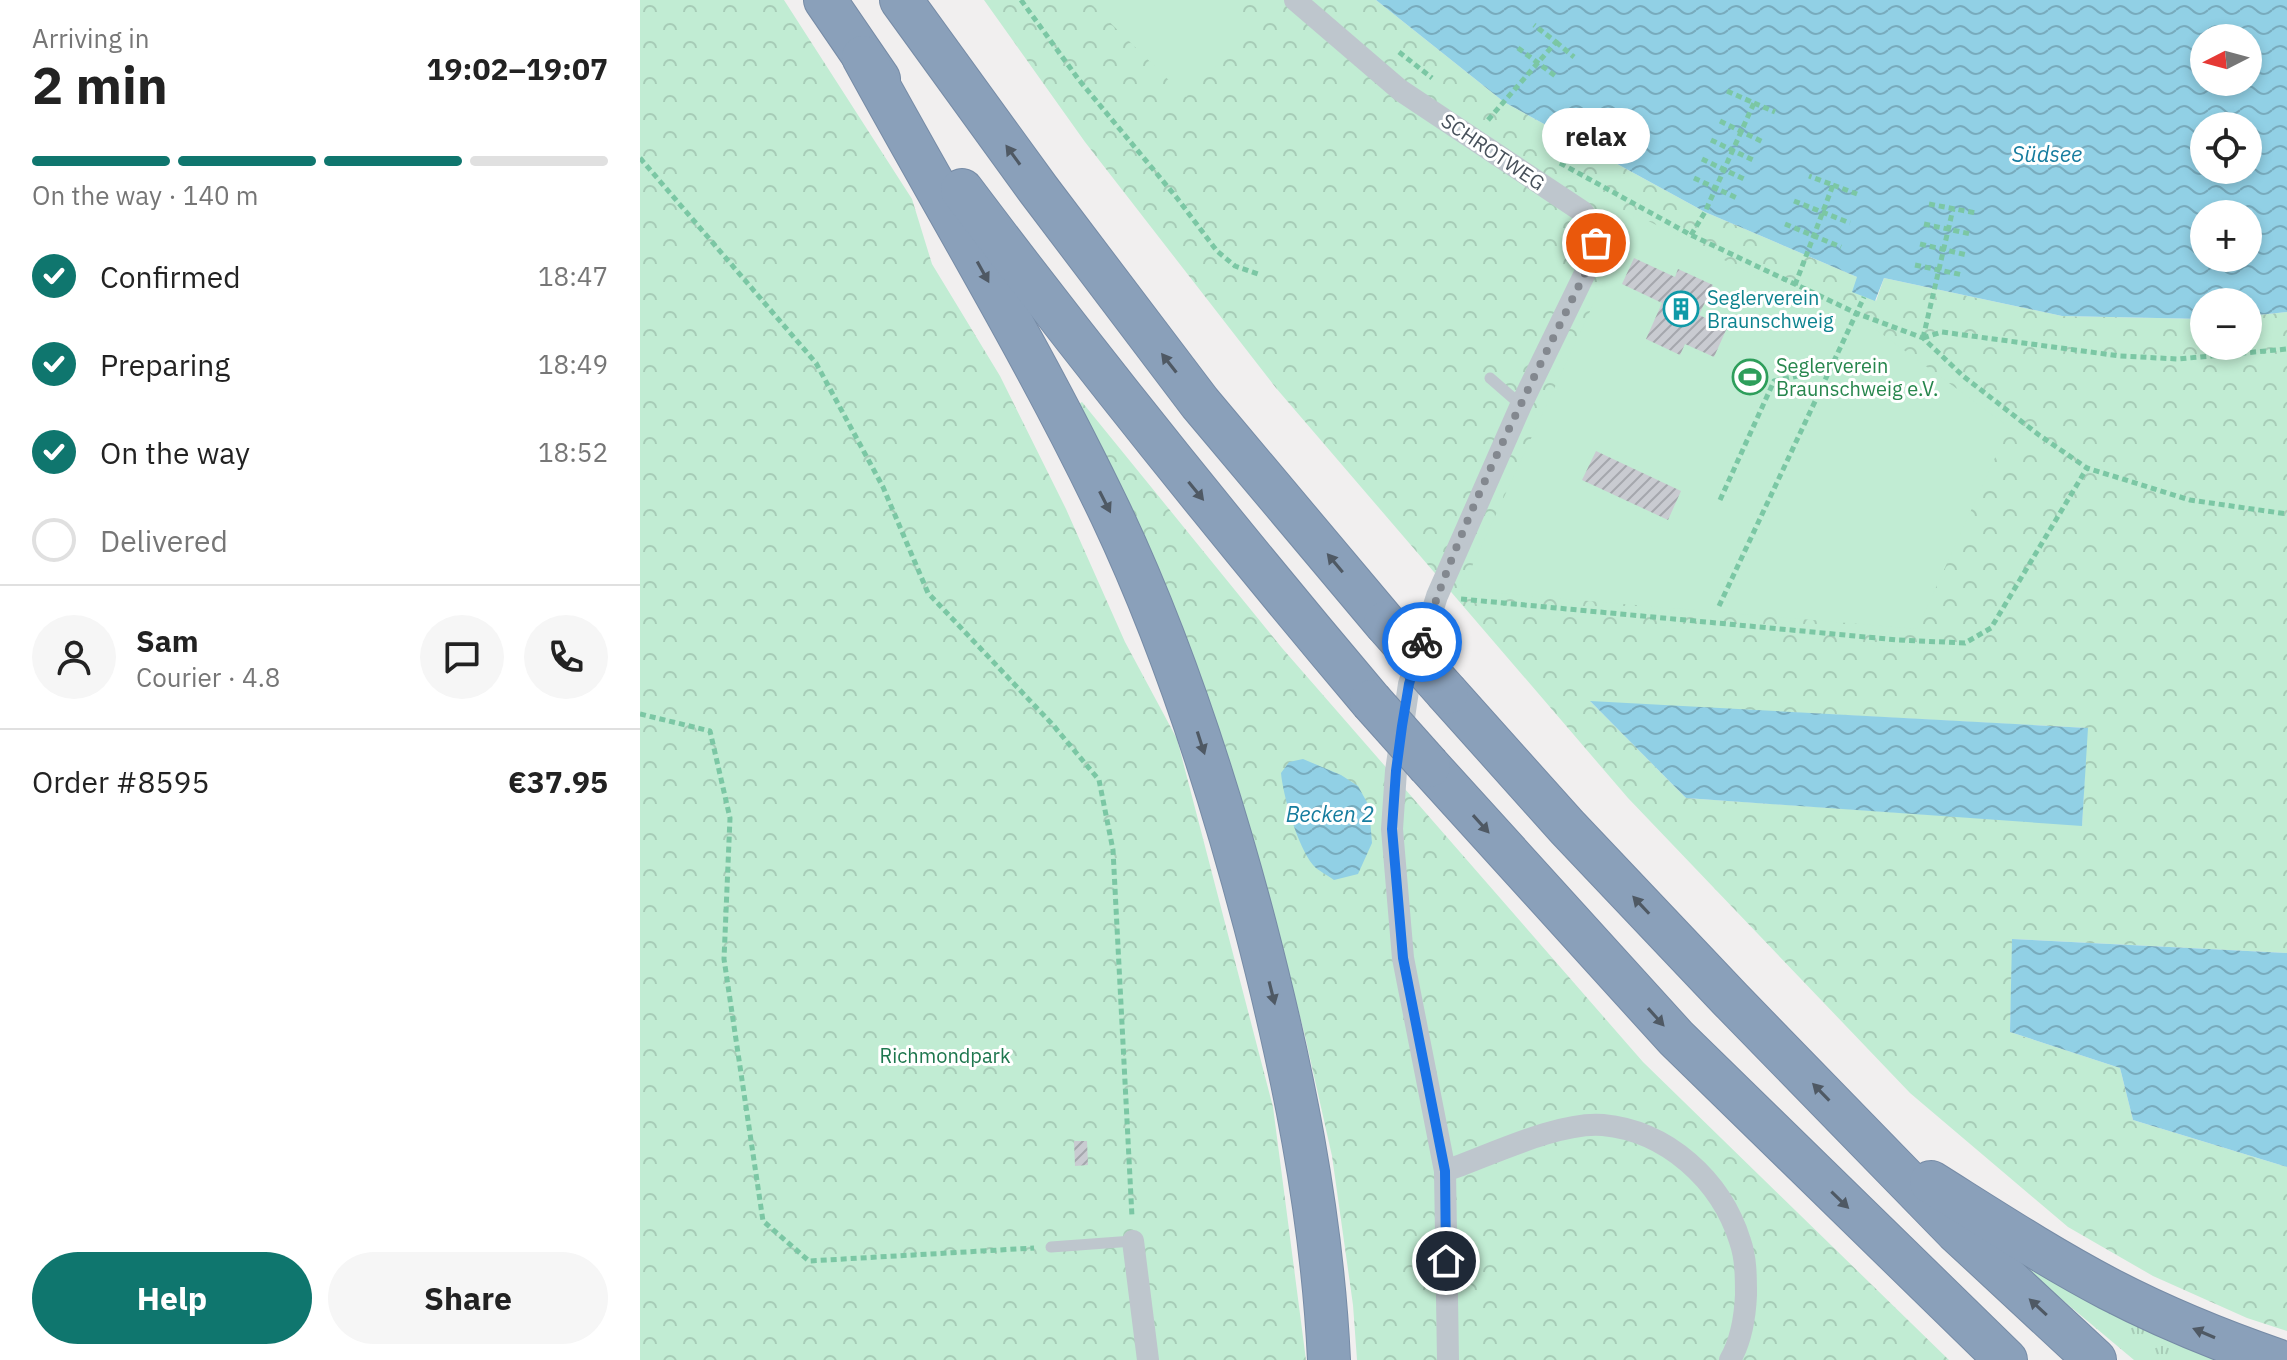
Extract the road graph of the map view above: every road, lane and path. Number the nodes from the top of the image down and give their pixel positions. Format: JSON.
{"nodes":[{"id":1,"x":825,"y":0,"type":"edge"},
{"id":2,"x":901,"y":0,"type":"edge"},
{"id":3,"x":1021,"y":0,"type":"edge"},
{"id":4,"x":1295,"y":0,"type":"edge"},
{"id":5,"x":1534,"y":25,"type":"dead end"},
{"id":6,"x":1556,"y":42,"type":"junction"},
{"id":7,"x":1394,"y":48,"type":"dead end"},
{"id":8,"x":1518,"y":48,"type":"dead end"},
{"id":9,"x":863,"y":57,"type":"junction"},
{"id":10,"x":1574,"y":57,"type":"dead end"},
{"id":11,"x":1538,"y":64,"type":"junction"},
{"id":12,"x":1558,"y":78,"type":"dead end"},
{"id":13,"x":1441,"y":84,"type":"dead end"},
{"id":14,"x":1727,"y":91,"type":"dead end"},
{"id":15,"x":1754,"y":103,"type":"junction"},
{"id":16,"x":1476,"y":112,"type":"dead end"},
{"id":17,"x":1775,"y":112,"type":"dead end"},
{"id":18,"x":1488,"y":121,"type":"junction"},
{"id":19,"x":1720,"y":121,"type":"dead end"},
{"id":20,"x":1498,"y":128,"type":"dead end"},
{"id":21,"x":1741,"y":132,"type":"junction"},
{"id":22,"x":1711,"y":140,"type":"dead end"},
{"id":23,"x":1763,"y":142,"type":"dead end"},
{"id":24,"x":1732,"y":151,"type":"junction"},
{"id":25,"x":1547,"y":156,"type":"dead end"},
{"id":26,"x":640,"y":158,"type":"edge"},
{"id":27,"x":1702,"y":159,"type":"dead end"},
{"id":28,"x":1755,"y":161,"type":"dead end"},
{"id":29,"x":1724,"y":170,"type":"junction"},
{"id":30,"x":1809,"y":176,"type":"dead end"},
{"id":31,"x":1694,"y":178,"type":"dead end"},
{"id":32,"x":1746,"y":180,"type":"dead end"},
{"id":33,"x":1833,"y":185,"type":"junction"},
{"id":34,"x":1716,"y":189,"type":"junction"},
{"id":35,"x":1857,"y":194,"type":"dead end"},
{"id":36,"x":1737,"y":198,"type":"dead end"},
{"id":37,"x":1794,"y":201,"type":"dead end"},
{"id":38,"x":1929,"y":204,"type":"dead end"},
{"id":39,"x":1953,"y":209,"type":"junction"},
{"id":40,"x":1822,"y":213,"type":"junction"},
{"id":41,"x":1976,"y":213,"type":"dead end"},
{"id":42,"x":1850,"y":223,"type":"dead end"},
{"id":43,"x":1785,"y":224,"type":"dead end"},
{"id":44,"x":1924,"y":224,"type":"dead end"},
{"id":45,"x":1948,"y":229,"type":"junction"},
{"id":46,"x":1971,"y":234,"type":"dead end"},
{"id":47,"x":1691,"y":235,"type":"junction"},
{"id":48,"x":1813,"y":235,"type":"junction"},
{"id":49,"x":1920,"y":244,"type":"dead end"},
{"id":50,"x":1841,"y":247,"type":"dead end"},
{"id":51,"x":1943,"y":249,"type":"junction"},
{"id":52,"x":1967,"y":255,"type":"dead end"},
{"id":53,"x":1915,"y":265,"type":"dead end"},
{"id":54,"x":1938,"y":270,"type":"junction"},
{"id":55,"x":1258,"y":274,"type":"dead end"},
{"id":56,"x":1963,"y":275,"type":"dead end"},
{"id":57,"x":1795,"y":285,"type":"junction"},
{"id":58,"x":1864,"y":297,"type":"dead end"},
{"id":59,"x":1856,"y":313,"type":"junction"},
{"id":60,"x":1923,"y":338,"type":"junction"},
{"id":61,"x":2287,"y":349,"type":"edge"},
{"id":62,"x":1830,"y":369,"type":"junction"},
{"id":63,"x":1490,"y":378,"type":"dead end"},
{"id":64,"x":1521,"y":405,"type":"junction"},
{"id":65,"x":2087,"y":468,"type":"junction"},
{"id":66,"x":1720,"y":500,"type":"dead end"},
{"id":67,"x":2287,"y":514,"type":"edge"},
{"id":68,"x":1437,"y":596,"type":"junction"},
{"id":69,"x":1719,"y":606,"type":"dead end"},
{"id":70,"x":640,"y":714,"type":"edge"},
{"id":71,"x":1876,"y":1148,"type":"junction"},
{"id":72,"x":1445,"y":1171,"type":"junction"},
{"id":73,"x":1133,"y":1241,"type":"junction"},
{"id":74,"x":1051,"y":1247,"type":"joint"},
{"id":75,"x":1328,"y":1346,"type":"edge"},
{"id":76,"x":1148,"y":1360,"type":"edge"},
{"id":77,"x":1448,"y":1360,"type":"edge"},
{"id":78,"x":1730,"y":1360,"type":"edge"},
{"id":79,"x":2006,"y":1360,"type":"edge"},
{"id":80,"x":2095,"y":1360,"type":"edge"},
{"id":81,"x":2277,"y":1360,"type":"edge"}],
"edges":[{"from":1,"to":9,"type":"highway"},
{"from":71,"to":2,"type":"highway","one_way":true,"bridge":true},
{"from":3,"to":55,"type":"path"},
{"from":4,"to":64,"type":"street","name":"SCHROTWEG"},
{"from":5,"to":6,"type":"path"},
{"from":6,"to":10,"type":"path"},
{"from":6,"to":11,"type":"path"},
{"from":7,"to":13,"type":"path"},
{"from":8,"to":11,"type":"path"},
{"from":9,"to":75,"type":"highway","one_way":true},
{"from":9,"to":79,"type":"highway","one_way":true,"bridge":true},
{"from":11,"to":12,"type":"path"},
{"from":11,"to":18,"type":"path"},
{"from":14,"to":15,"type":"path"},
{"from":15,"to":17,"type":"path"},
{"from":15,"to":21,"type":"path"},
{"from":16,"to":18,"type":"path"},
{"from":18,"to":20,"type":"path"},
{"from":19,"to":21,"type":"path"},
{"from":21,"to":23,"type":"path"},
{"from":21,"to":24,"type":"path"},
{"from":22,"to":24,"type":"path"},
{"from":24,"to":28,"type":"path"},
{"from":24,"to":29,"type":"path"},
{"from":25,"to":47,"type":"path"},
{"from":26,"to":73,"type":"path"},
{"from":27,"to":29,"type":"path"},
{"from":29,"to":32,"type":"path"},
{"from":29,"to":34,"type":"path"},
{"from":30,"to":33,"type":"path"},
{"from":31,"to":34,"type":"path"},
{"from":33,"to":35,"type":"path"},
{"from":33,"to":40,"type":"path"},
{"from":34,"to":36,"type":"path"},
{"from":34,"to":47,"type":"path"},
{"from":37,"to":40,"type":"path"},
{"from":38,"to":39,"type":"path"},
{"from":39,"to":41,"type":"path"},
{"from":39,"to":45,"type":"path"},
{"from":40,"to":42,"type":"path"},
{"from":40,"to":48,"type":"path"},
{"from":43,"to":48,"type":"path"},
{"from":44,"to":45,"type":"path"},
{"from":45,"to":46,"type":"path"},
{"from":45,"to":51,"type":"path"},
{"from":47,"to":57,"type":"path"},
{"from":48,"to":50,"type":"path"},
{"from":48,"to":57,"type":"path"},
{"from":49,"to":51,"type":"path"},
{"from":51,"to":52,"type":"path"},
{"from":51,"to":54,"type":"path"},
{"from":53,"to":54,"type":"path"},
{"from":54,"to":56,"type":"path"},
{"from":54,"to":60,"type":"path"},
{"from":57,"to":59,"type":"path"},
{"from":58,"to":59,"type":"path"},
{"from":59,"to":60,"type":"path"},
{"from":59,"to":62,"type":"path"},
{"from":60,"to":61,"type":"path"},
{"from":60,"to":65,"type":"path"},
{"from":62,"to":66,"type":"path"},
{"from":62,"to":69,"type":"path"},
{"from":63,"to":64,"type":"lane"},
{"from":64,"to":68,"type":"street","name":"SCHROTWEG"},
{"from":65,"to":67,"type":"path"},
{"from":65,"to":68,"type":"path"},
{"from":68,"to":72,"type":"street","name":"SCHROTWEG"},
{"from":70,"to":74,"type":"path"},
{"from":80,"to":71,"type":"highway","one_way":true},
{"from":81,"to":71,"type":"highway","one_way":true},
{"from":72,"to":77,"type":"street","name":"SCHROTWEG"},
{"from":72,"to":78,"type":"street"},
{"from":73,"to":74,"type":"lane"},
{"from":73,"to":76,"type":"street"}]}
